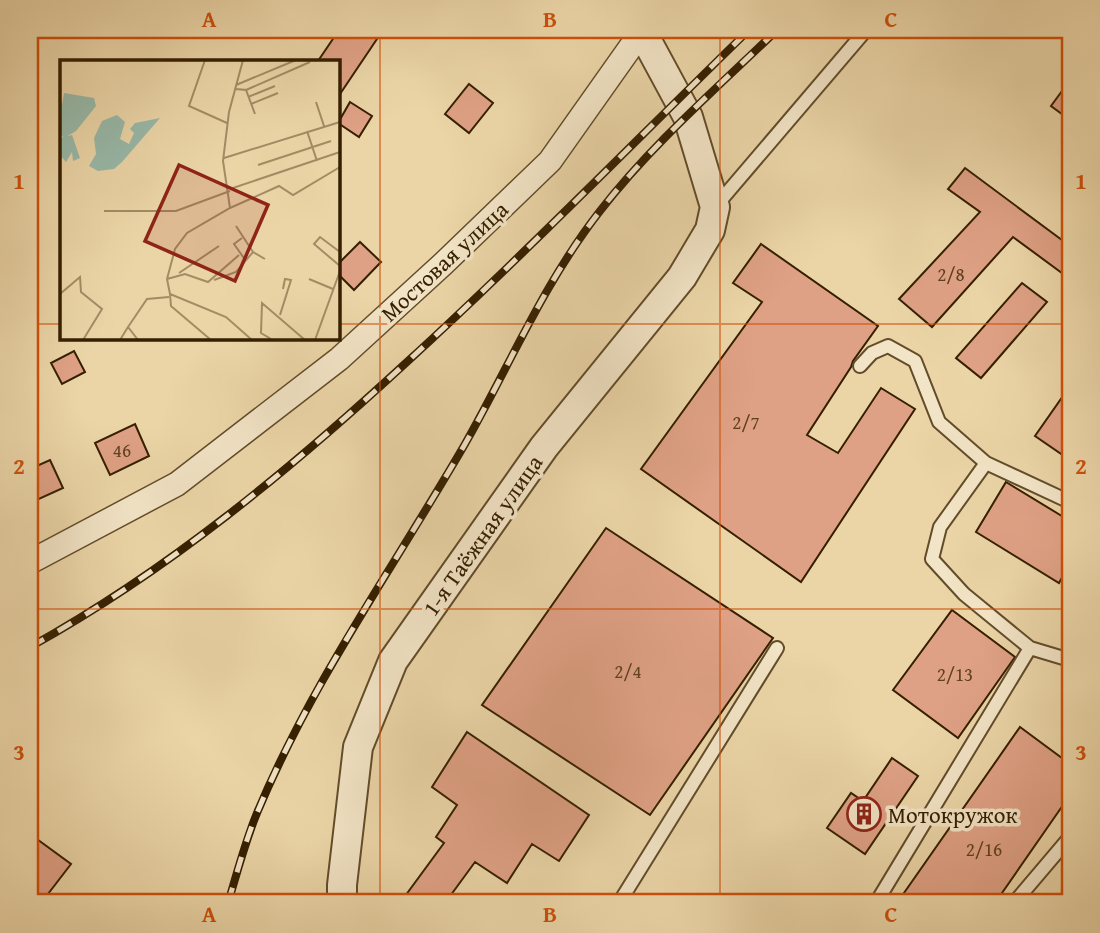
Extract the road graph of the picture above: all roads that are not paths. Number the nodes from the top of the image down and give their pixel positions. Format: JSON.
{"nodes":[{"id":1,"x":641,"y":30,"type":"edge"},
{"id":2,"x":866,"y":30,"type":"edge"},
{"id":3,"x":715,"y":207,"type":"junction"},
{"id":4,"x":859,"y":366,"type":"dead end"},
{"id":5,"x":986,"y":463,"type":"junction"},
{"id":6,"x":1070,"y":502,"type":"edge"},
{"id":7,"x":30,"y":562,"type":"edge"},
{"id":8,"x":777,"y":648,"type":"dead end"},
{"id":9,"x":1030,"y":648,"type":"junction"},
{"id":10,"x":1070,"y":660,"type":"edge"},
{"id":11,"x":1070,"y":837,"type":"edge"},
{"id":12,"x":342,"y":903,"type":"edge"},
{"id":13,"x":619,"y":903,"type":"edge"},
{"id":14,"x":876,"y":903,"type":"edge"},
{"id":15,"x":1014,"y":903,"type":"edge"}],
"edges":[{"from":1,"to":3,"type":"street"},
{"from":1,"to":7,"type":"street","name":"Мостовая улица"},
{"from":2,"to":3,"type":"lane"},
{"from":3,"to":12,"type":"street","name":"1-я Таёжная улица"},
{"from":4,"to":5,"type":"lane"},
{"from":5,"to":6,"type":"lane"},
{"from":5,"to":9,"type":"lane"},
{"from":8,"to":13,"type":"lane"},
{"from":9,"to":10,"type":"lane"},
{"from":9,"to":14,"type":"lane"},
{"from":11,"to":15,"type":"lane"}]}
